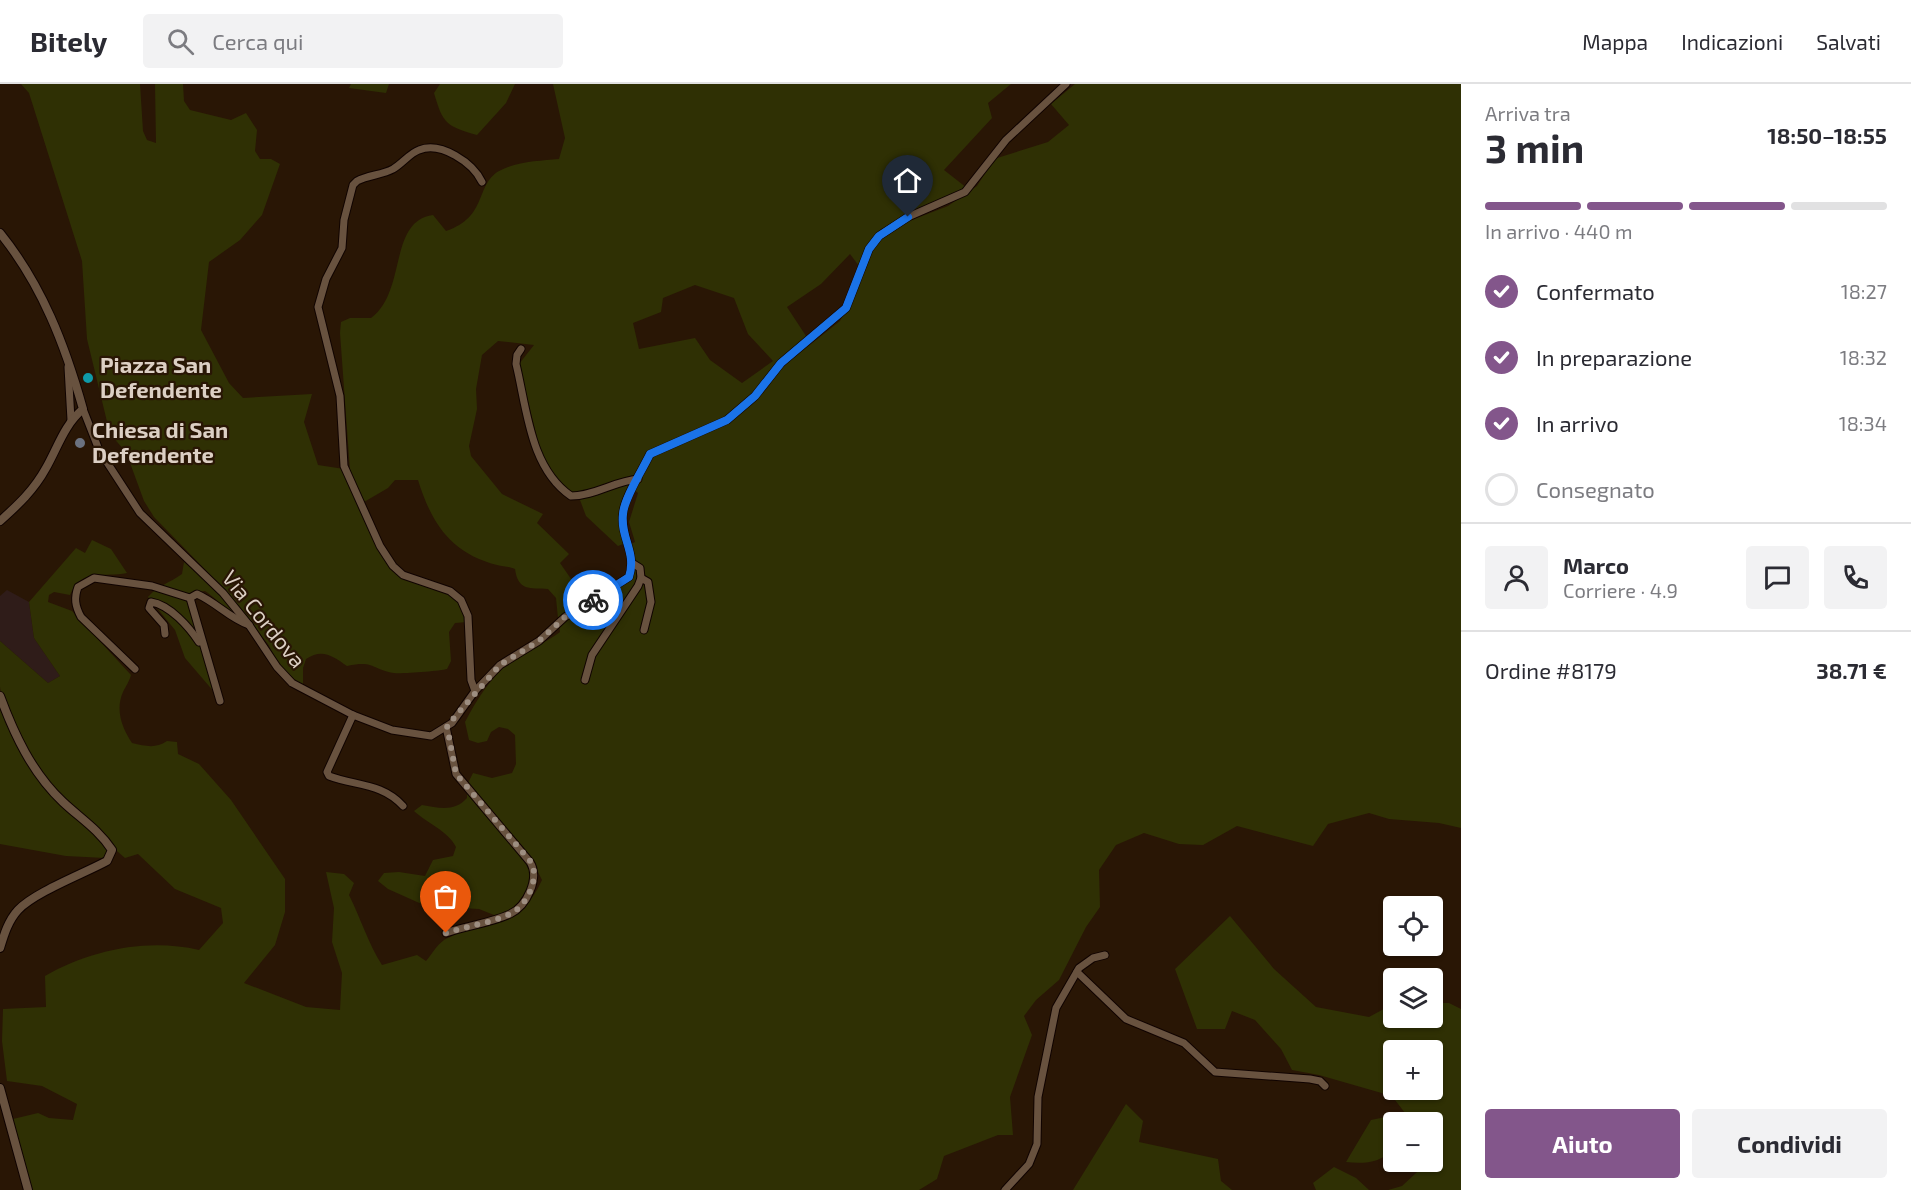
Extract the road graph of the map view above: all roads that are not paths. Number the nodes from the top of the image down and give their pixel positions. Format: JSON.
{"nodes":[{"id":1,"x":1066,"y":84,"type":"edge"},
{"id":2,"x":482,"y":182,"type":"dead end"},
{"id":3,"x":0,"y":233,"type":"edge"},
{"id":4,"x":521,"y":349,"type":"dead end"},
{"id":5,"x":67,"y":352,"type":"junction"},
{"id":6,"x":83,"y":409,"type":"junction"},
{"id":7,"x":71,"y":420,"type":"junction"},
{"id":8,"x":638,"y":479,"type":"junction"},
{"id":9,"x":0,"y":521,"type":"edge"},
{"id":10,"x":632,"y":563,"type":"junction"},
{"id":11,"x":641,"y":578,"type":"junction"},
{"id":12,"x":190,"y":598,"type":"junction"},
{"id":13,"x":249,"y":625,"type":"junction"},
{"id":14,"x":644,"y":630,"type":"dead end"},
{"id":15,"x":165,"y":634,"type":"dead end"},
{"id":16,"x":203,"y":646,"type":"junction"},
{"id":17,"x":135,"y":669,"type":"dead end"},
{"id":18,"x":585,"y":680,"type":"dead end"},
{"id":19,"x":475,"y":691,"type":"junction"},
{"id":20,"x":0,"y":696,"type":"edge"},
{"id":21,"x":220,"y":701,"type":"dead end"},
{"id":22,"x":354,"y":715,"type":"junction"},
{"id":23,"x":447,"y":726,"type":"junction"},
{"id":24,"x":403,"y":806,"type":"dead end"},
{"id":25,"x":446,"y":933,"type":"dead end"},
{"id":26,"x":0,"y":948,"type":"edge"},
{"id":27,"x":1106,"y":955,"type":"dead end"},
{"id":28,"x":1077,"y":972,"type":"junction"},
{"id":29,"x":1325,"y":1086,"type":"dead end"},
{"id":30,"x":0,"y":1088,"type":"edge"},
{"id":31,"x":28,"y":1190,"type":"edge"},
{"id":32,"x":1005,"y":1190,"type":"edge"}],
"edges":[{"from":1,"to":8,"type":"street"},
{"from":2,"to":19,"type":"street"},
{"from":3,"to":5,"type":"street"},
{"from":4,"to":8,"type":"street"},
{"from":5,"to":6,"type":"street"},
{"from":5,"to":7,"type":"street"},
{"from":6,"to":7,"type":"street"},
{"from":6,"to":13,"type":"street","name":"Via Cordova"},
{"from":7,"to":9,"type":"street"},
{"from":8,"to":10,"type":"street"},
{"from":10,"to":11,"type":"street"},
{"from":10,"to":19,"type":"street"},
{"from":11,"to":14,"type":"street"},
{"from":11,"to":18,"type":"street"},
{"from":12,"to":13,"type":"street"},
{"from":12,"to":16,"type":"street"},
{"from":12,"to":17,"type":"street"},
{"from":13,"to":22,"type":"street","name":"Via Cordova"},
{"from":15,"to":16,"type":"street"},
{"from":16,"to":21,"type":"street"},
{"from":19,"to":23,"type":"street"},
{"from":20,"to":26,"type":"street"},
{"from":22,"to":23,"type":"street","name":"Via Cordova"},
{"from":22,"to":24,"type":"street"},
{"from":23,"to":25,"type":"street"},
{"from":27,"to":28,"type":"street"},
{"from":28,"to":29,"type":"street"},
{"from":28,"to":32,"type":"street"},
{"from":30,"to":31,"type":"street"}]}
